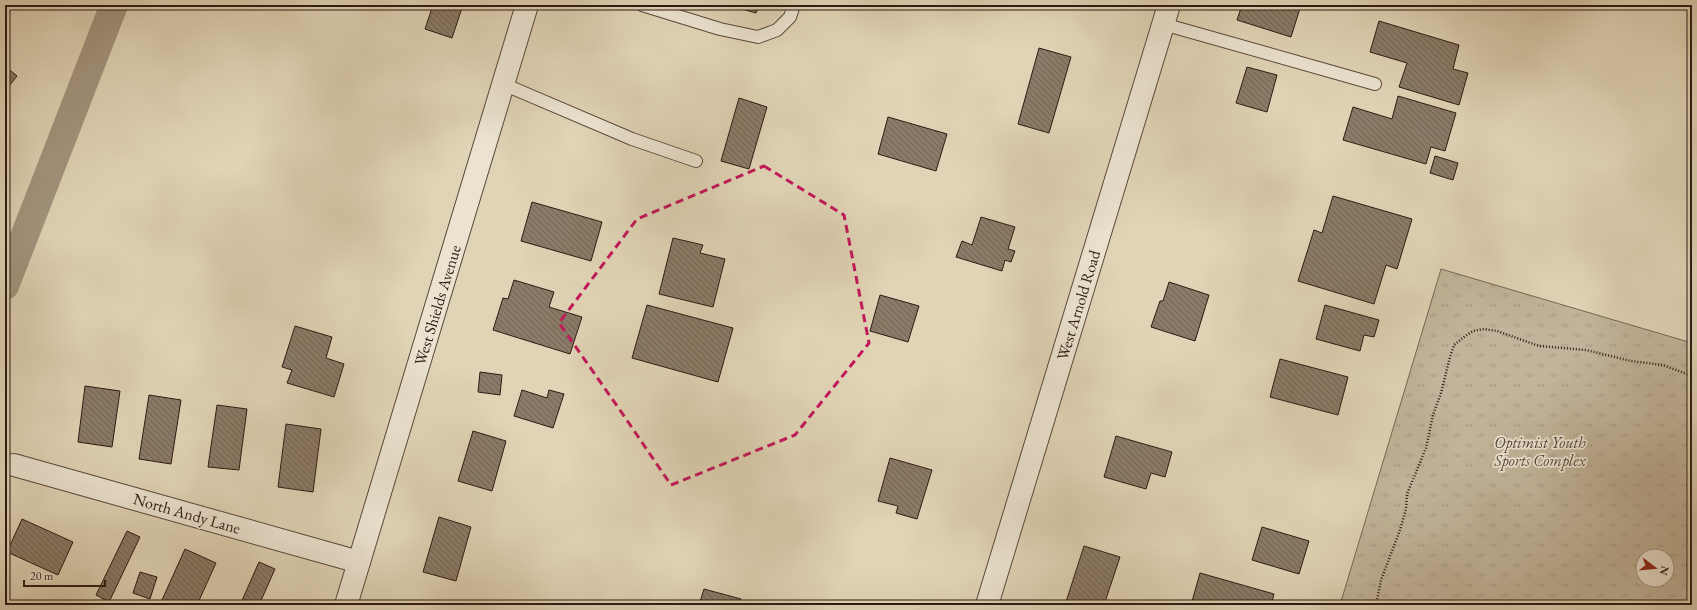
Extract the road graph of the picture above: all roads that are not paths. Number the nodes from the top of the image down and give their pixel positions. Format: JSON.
{"nodes":[{"id":1,"x":527,"y":5,"type":"edge"},
{"id":2,"x":642,"y":5,"type":"edge"},
{"id":3,"x":794,"y":5,"type":"edge"},
{"id":4,"x":1166,"y":14,"type":"edge"},
{"id":5,"x":503,"y":84,"type":"junction"},
{"id":6,"x":1375,"y":84,"type":"dead end"},
{"id":7,"x":696,"y":161,"type":"dead end"},
{"id":8,"x":14,"y":465,"type":"dead end"},
{"id":9,"x":359,"y":562,"type":"junction"},
{"id":10,"x":346,"y":605,"type":"edge"},
{"id":11,"x":988,"y":605,"type":"edge"}],
"edges":[{"from":1,"to":5,"type":"street","name":"West Shields Avenue"},
{"from":2,"to":3,"type":"lane"},
{"from":4,"to":6,"type":"lane"},
{"from":4,"to":11,"type":"street","name":"West Arnold Road"},
{"from":5,"to":7,"type":"lane"},
{"from":5,"to":9,"type":"street","name":"West Shields Avenue"},
{"from":8,"to":9,"type":"street","name":"North Andy Lane"},
{"from":9,"to":10,"type":"street","name":"West Shields Avenue"}]}
